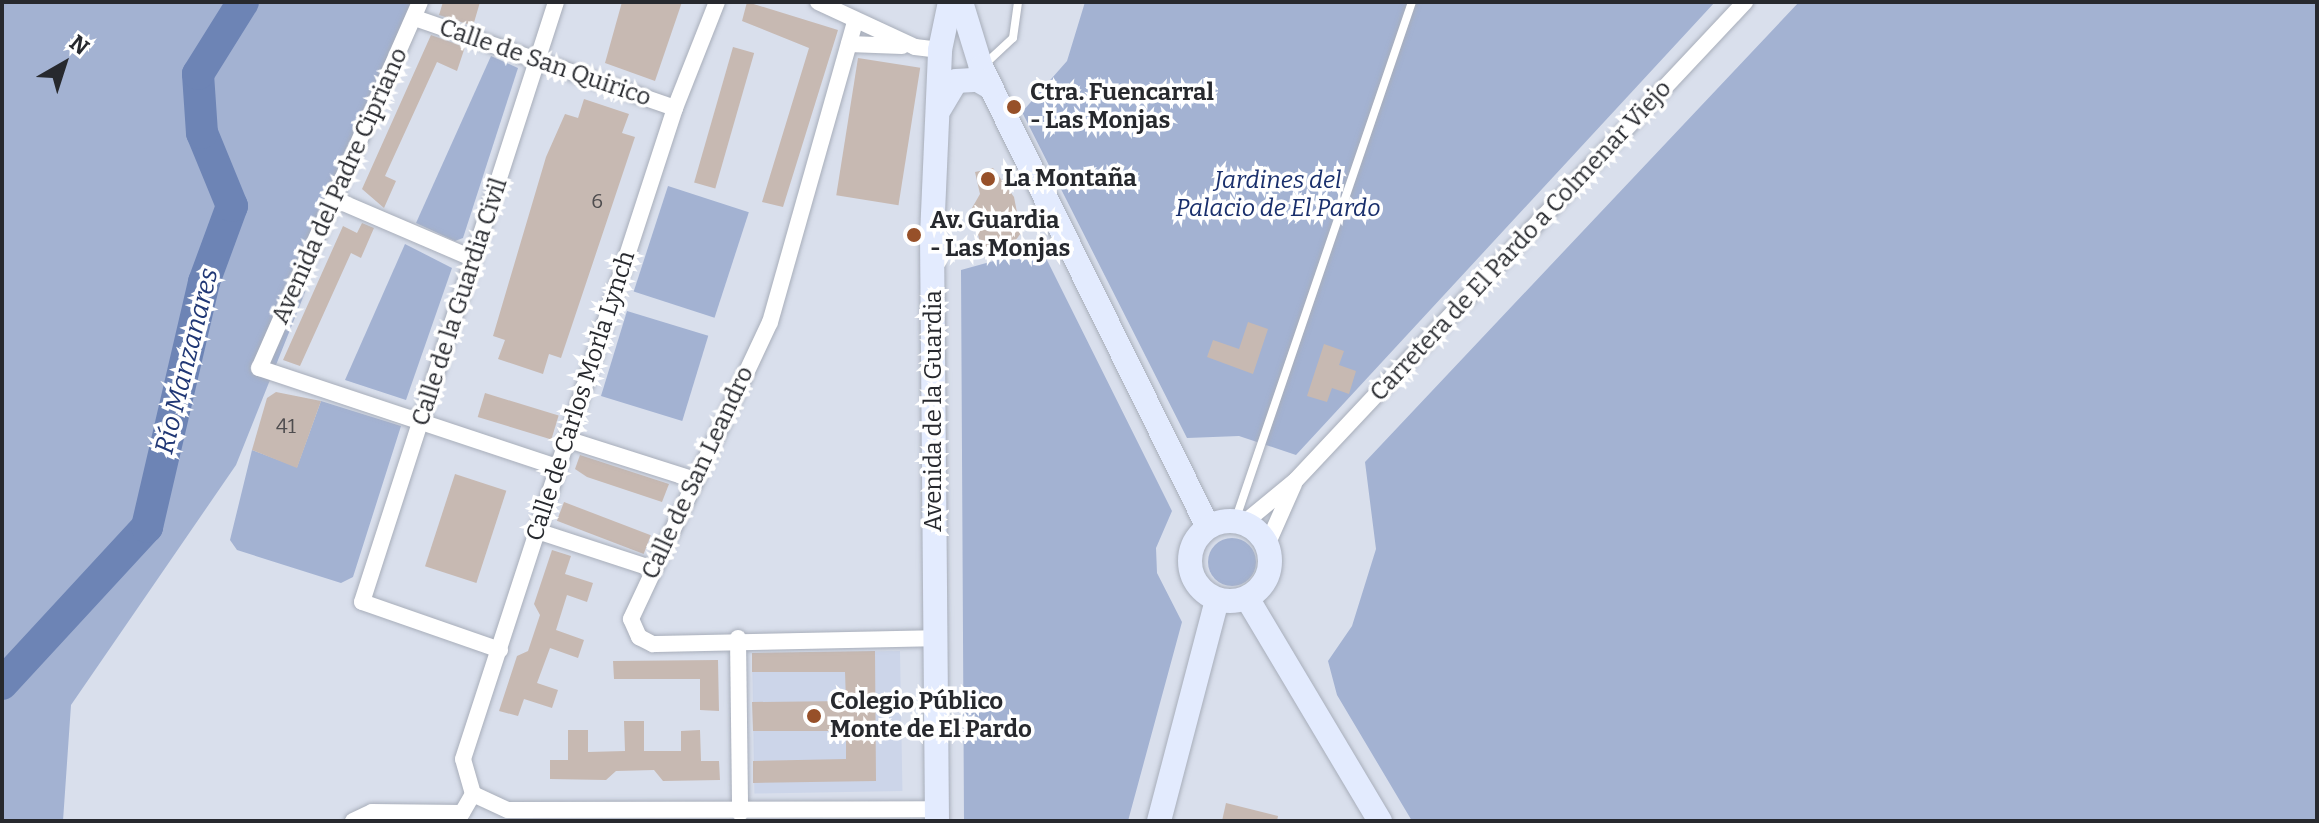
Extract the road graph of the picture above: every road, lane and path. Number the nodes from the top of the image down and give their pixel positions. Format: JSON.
{"nodes":[{"id":1,"x":556,"y":2,"type":"edge"},
{"id":2,"x":717,"y":2,"type":"edge"},
{"id":3,"x":818,"y":2,"type":"edge"},
{"id":4,"x":1018,"y":2,"type":"edge"},
{"id":5,"x":1412,"y":2,"type":"edge"},
{"id":6,"x":1745,"y":2,"type":"edge"},
{"id":7,"x":958,"y":8,"type":"edge"},
{"id":8,"x":417,"y":10,"type":"edge"},
{"id":9,"x":855,"y":22,"type":"junction"},
{"id":10,"x":849,"y":44,"type":"junction"},
{"id":11,"x":915,"y":47,"type":"junction"},
{"id":12,"x":940,"y":50,"type":"junction"},
{"id":13,"x":538,"y":61,"type":"junction"},
{"id":14,"x":986,"y":77,"type":"junction"},
{"id":15,"x":675,"y":108,"type":"junction"},
{"id":16,"x":935,"y":122,"type":"junction"},
{"id":17,"x":334,"y":199,"type":"junction"},
{"id":18,"x":474,"y":259,"type":"junction"},
{"id":19,"x":422,"y":418,"type":"junction"},
{"id":20,"x":566,"y":439,"type":"junction"},
{"id":21,"x":557,"y":467,"type":"junction"},
{"id":22,"x":695,"y":480,"type":"junction"},
{"id":23,"x":1296,"y":480,"type":"junction"},
{"id":24,"x":1240,"y":522,"type":"junction"},
{"id":25,"x":1208,"y":527,"type":"junction"},
{"id":26,"x":537,"y":531,"type":"junction"},
{"id":27,"x":1267,"y":545,"type":"junction"},
{"id":28,"x":653,"y":569,"type":"junction"},
{"id":29,"x":1247,"y":598,"type":"junction"},
{"id":30,"x":1217,"y":600,"type":"junction"},
{"id":31,"x":738,"y":638,"type":"junction"},
{"id":32,"x":936,"y":638,"type":"junction"},
{"id":33,"x":500,"y":650,"type":"junction"},
{"id":34,"x":473,"y":794,"type":"junction"},
{"id":35,"x":740,"y":813,"type":"junction"},
{"id":36,"x":937,"y":815,"type":"edge"},
{"id":37,"x":587,"y":816,"type":"edge"},
{"id":38,"x":690,"y":816,"type":"edge"},
{"id":39,"x":462,"y":817,"type":"edge"},
{"id":40,"x":353,"y":821,"type":"edge"},
{"id":41,"x":1159,"y":821,"type":"edge"},
{"id":42,"x":1380,"y":821,"type":"edge"}],
"edges":[{"from":1,"to":13,"type":"street","name":"Calle de la Guardia Civil"},
{"from":2,"to":15,"type":"street","name":"Calle de Carlos Morla Lynch"},
{"from":3,"to":9,"type":"street"},
{"from":4,"to":14,"type":"lane"},
{"from":5,"to":24,"type":"lane"},
{"from":6,"to":23,"type":"street","name":"Carretera de El Pardo a Colmenar Viejo"},
{"from":7,"to":12,"type":"street","name":"Avenida de la Guardia"},
{"from":7,"to":14,"type":"street"},
{"from":8,"to":13,"type":"street","name":"Calle de San Quirico"},
{"from":8,"to":17,"type":"street","name":"Avenida del Padre Cipriano"},
{"from":9,"to":10,"type":"street","name":"Calle de San Leandro"},
{"from":9,"to":11,"type":"street"},
{"from":10,"to":11,"type":"street"},
{"from":10,"to":22,"type":"street","name":"Calle de San Leandro"},
{"from":11,"to":12,"type":"street"},
{"from":12,"to":14,"type":"street"},
{"from":12,"to":16,"type":"street","name":"Avenida de la Guardia"},
{"from":13,"to":15,"type":"street","name":"Calle de San Quirico"},
{"from":13,"to":18,"type":"street","name":"Calle de la Guardia Civil"},
{"from":14,"to":16,"type":"street"},
{"from":14,"to":25,"type":"street"},
{"from":15,"to":20,"type":"street","name":"Calle de Carlos Morla Lynch"},
{"from":16,"to":32,"type":"street","name":"Avenida de la Guardia"},
{"from":17,"to":18,"type":"street"},
{"from":17,"to":19,"type":"street","name":"Avenida del Padre Cipriano"},
{"from":18,"to":19,"type":"street","name":"Calle de la Guardia Civil"},
{"from":19,"to":21,"type":"street"},
{"from":19,"to":33,"type":"street","name":"Calle de la Guardia Civil"},
{"from":20,"to":21,"type":"street","name":"Calle de Carlos Morla Lynch"},
{"from":20,"to":22,"type":"street"},
{"from":21,"to":26,"type":"street","name":"Calle de Carlos Morla Lynch"},
{"from":22,"to":28,"type":"street","name":"Calle de San Leandro"},
{"from":23,"to":24,"type":"street"},
{"from":23,"to":27,"type":"street"},
{"from":24,"to":25,"type":"street"},
{"from":24,"to":27,"type":"street"},
{"from":25,"to":30,"type":"street"},
{"from":26,"to":28,"type":"street"},
{"from":26,"to":33,"type":"street","name":"Calle de Carlos Morla Lynch"},
{"from":27,"to":29,"type":"street"},
{"from":28,"to":31,"type":"street","name":"Calle de San Leandro"},
{"from":29,"to":30,"type":"street"},
{"from":29,"to":42,"type":"street"},
{"from":30,"to":41,"type":"street"},
{"from":31,"to":32,"type":"street","name":"Calle de San Leandro"},
{"from":31,"to":35,"type":"street"},
{"from":32,"to":36,"type":"street","name":"Avenida de la Guardia"},
{"from":33,"to":34,"type":"street","name":"Calle de Carlos Morla Lynch"},
{"from":34,"to":37,"type":"street"},
{"from":34,"to":39,"type":"street"},
{"from":35,"to":36,"type":"street"},
{"from":35,"to":38,"type":"street"},
{"from":37,"to":38,"type":"street"},
{"from":39,"to":40,"type":"street"}]}
